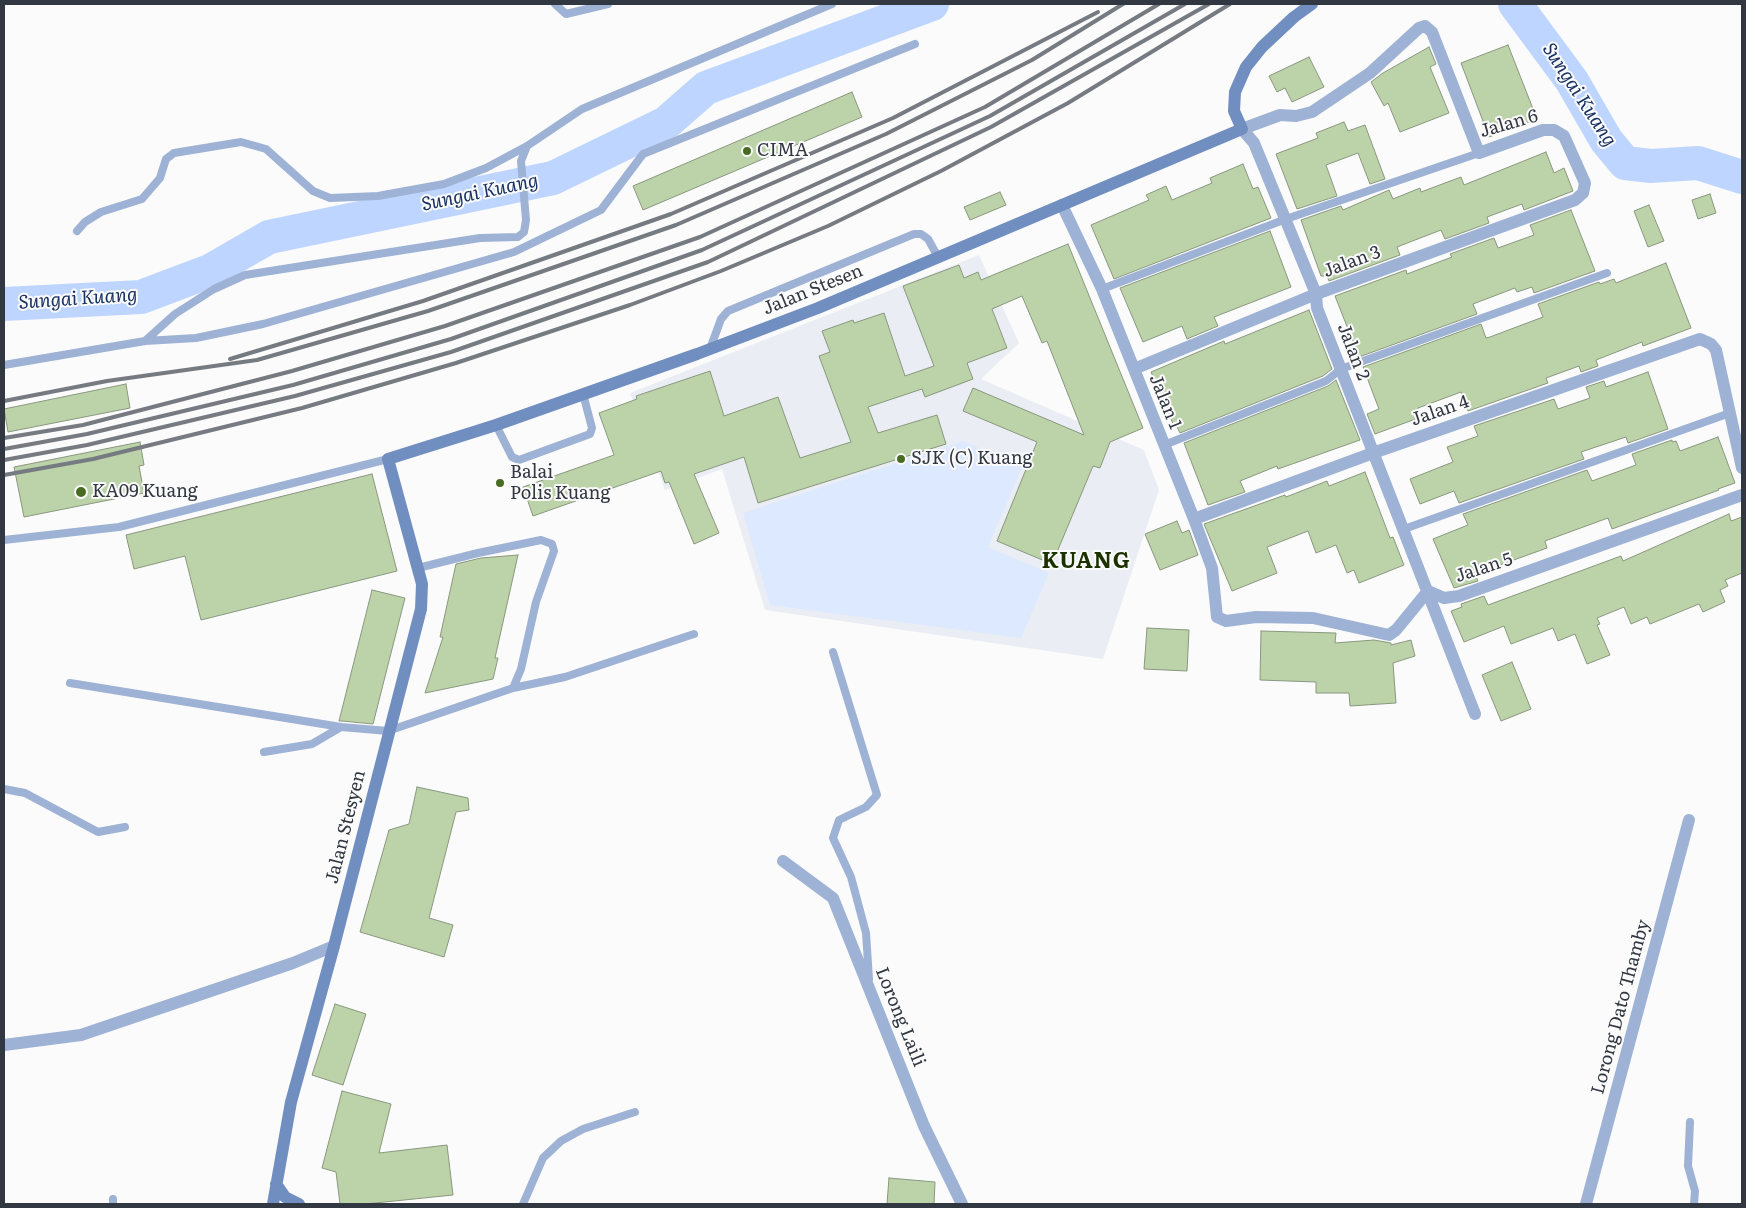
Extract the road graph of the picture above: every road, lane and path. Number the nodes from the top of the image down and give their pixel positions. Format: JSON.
{"nodes":[{"id":1,"x":555,"y":4,"type":"edge"},
{"id":2,"x":608,"y":4,"type":"edge"},
{"id":3,"x":832,"y":4,"type":"edge"},
{"id":4,"x":1312,"y":4,"type":"edge"},
{"id":5,"x":915,"y":44,"type":"dead end"},
{"id":6,"x":1242,"y":129,"type":"junction"},
{"id":7,"x":526,"y":146,"type":"junction"},
{"id":8,"x":1479,"y":153,"type":"junction"},
{"id":9,"x":1583,"y":193,"type":"joint"},
{"id":10,"x":1062,"y":205,"type":"junction"},
{"id":11,"x":1286,"y":220,"type":"junction"},
{"id":12,"x":77,"y":231,"type":"dead end"},
{"id":13,"x":938,"y":257,"type":"junction"},
{"id":14,"x":1607,"y":273,"type":"dead end"},
{"id":15,"x":1102,"y":289,"type":"junction"},
{"id":16,"x":1316,"y":294,"type":"junction"},
{"id":17,"x":145,"y":341,"type":"junction"},
{"id":18,"x":710,"y":350,"type":"junction"},
{"id":19,"x":4,"y":365,"type":"edge"},
{"id":20,"x":1134,"y":369,"type":"junction"},
{"id":21,"x":1341,"y":369,"type":"junction"},
{"id":22,"x":583,"y":394,"type":"junction"},
{"id":23,"x":1730,"y":413,"type":"junction"},
{"id":24,"x":496,"y":425,"type":"junction"},
{"id":25,"x":1164,"y":445,"type":"junction"},
{"id":26,"x":1373,"y":453,"type":"junction"},
{"id":27,"x":388,"y":459,"type":"junction"},
{"id":28,"x":1742,"y":468,"type":"edge"},
{"id":29,"x":1742,"y":495,"type":"edge"},
{"id":30,"x":1194,"y":520,"type":"junction"},
{"id":31,"x":1404,"y":529,"type":"junction"},
{"id":32,"x":4,"y":540,"type":"edge"},
{"id":33,"x":418,"y":568,"type":"junction"},
{"id":34,"x":1428,"y":591,"type":"junction"},
{"id":35,"x":694,"y":634,"type":"dead end"},
{"id":36,"x":833,"y":652,"type":"dead end"},
{"id":37,"x":70,"y":683,"type":"dead end"},
{"id":38,"x":513,"y":688,"type":"junction"},
{"id":39,"x":1475,"y":714,"type":"dead end"},
{"id":40,"x":341,"y":727,"type":"junction"},
{"id":41,"x":388,"y":731,"type":"junction"},
{"id":42,"x":264,"y":752,"type":"dead end"},
{"id":43,"x":4,"y":789,"type":"edge"},
{"id":44,"x":1689,"y":820,"type":"dead end"},
{"id":45,"x":125,"y":827,"type":"dead end"},
{"id":46,"x":783,"y":861,"type":"dead end"},
{"id":47,"x":334,"y":946,"type":"junction"},
{"id":48,"x":869,"y":988,"type":"junction"},
{"id":49,"x":4,"y":1045,"type":"edge"},
{"id":50,"x":635,"y":1112,"type":"dead end"},
{"id":51,"x":1690,"y":1122,"type":"dead end"},
{"id":52,"x":276,"y":1184,"type":"junction"},
{"id":53,"x":273,"y":1204,"type":"edge"},
{"id":54,"x":300,"y":1204,"type":"edge"},
{"id":55,"x":523,"y":1204,"type":"edge"},
{"id":56,"x":962,"y":1204,"type":"edge"},
{"id":57,"x":1586,"y":1204,"type":"edge"},
{"id":58,"x":1694,"y":1204,"type":"edge"}],
"edges":[{"from":1,"to":2,"type":"lane"},
{"from":3,"to":7,"type":"lane"},
{"from":4,"to":6,"type":"main road"},
{"from":5,"to":17,"type":"lane"},
{"from":6,"to":8,"type":"street","name":"Jalan 6"},
{"from":6,"to":10,"type":"main road","name":"Jalan Stesen"},
{"from":6,"to":11,"type":"street","name":"Jalan 2"},
{"from":7,"to":12,"type":"lane"},
{"from":7,"to":17,"type":"lane"},
{"from":8,"to":9,"type":"street","name":"Jalan 6"},
{"from":8,"to":11,"type":"lane"},
{"from":9,"to":16,"type":"street","name":"Jalan 3"},
{"from":10,"to":13,"type":"main road","name":"Jalan Stesen"},
{"from":10,"to":15,"type":"street","name":"Jalan 1"},
{"from":11,"to":15,"type":"lane"},
{"from":11,"to":16,"type":"street","name":"Jalan 2"},
{"from":13,"to":18,"type":"main road","name":"Jalan Stesen"},
{"from":13,"to":18,"type":"lane"},
{"from":14,"to":21,"type":"lane"},
{"from":15,"to":20,"type":"street","name":"Jalan 1"},
{"from":16,"to":20,"type":"street","name":"Jalan 3"},
{"from":16,"to":21,"type":"street","name":"Jalan 2"},
{"from":17,"to":19,"type":"lane"},
{"from":18,"to":22,"type":"main road","name":"Jalan Stesen"},
{"from":20,"to":25,"type":"street","name":"Jalan 1"},
{"from":21,"to":25,"type":"lane"},
{"from":21,"to":26,"type":"street","name":"Jalan 2"},
{"from":22,"to":24,"type":"main road","name":"Jalan Stesen"},
{"from":22,"to":24,"type":"lane"},
{"from":23,"to":26,"type":"street","name":"Jalan 4"},
{"from":23,"to":28,"type":"street"},
{"from":23,"to":31,"type":"lane"},
{"from":24,"to":27,"type":"main road","name":"Jalan Stesen"},
{"from":25,"to":30,"type":"street","name":"Jalan 1"},
{"from":26,"to":30,"type":"street","name":"Jalan 4"},
{"from":26,"to":31,"type":"street","name":"Jalan 2"},
{"from":27,"to":32,"type":"lane"},
{"from":27,"to":33,"type":"main road","name":"Jalan Stesyen"},
{"from":29,"to":34,"type":"street","name":"Jalan 5"},
{"from":30,"to":34,"type":"street","name":"Jalan 1"},
{"from":31,"to":34,"type":"street","name":"Jalan 2"},
{"from":33,"to":38,"type":"lane"},
{"from":33,"to":41,"type":"main road","name":"Jalan Stesyen"},
{"from":34,"to":39,"type":"street","name":"Jalan 2"},
{"from":35,"to":38,"type":"lane"},
{"from":36,"to":48,"type":"lane"},
{"from":37,"to":40,"type":"lane"},
{"from":38,"to":41,"type":"lane"},
{"from":40,"to":41,"type":"lane"},
{"from":40,"to":42,"type":"lane"},
{"from":41,"to":47,"type":"main road","name":"Jalan Stesyen"},
{"from":43,"to":45,"type":"lane"},
{"from":44,"to":57,"type":"street","name":"Lorong Dato Thamby"},
{"from":46,"to":48,"type":"street","name":"Lorong Laili"},
{"from":47,"to":49,"type":"street"},
{"from":47,"to":52,"type":"main road","name":"Jalan Stesyen"},
{"from":48,"to":56,"type":"street","name":"Lorong Laili"},
{"from":50,"to":55,"type":"lane"},
{"from":51,"to":58,"type":"lane"},
{"from":52,"to":53,"type":"main road","name":"Jalan Stesyen"},
{"from":52,"to":54,"type":"main road"}]}
